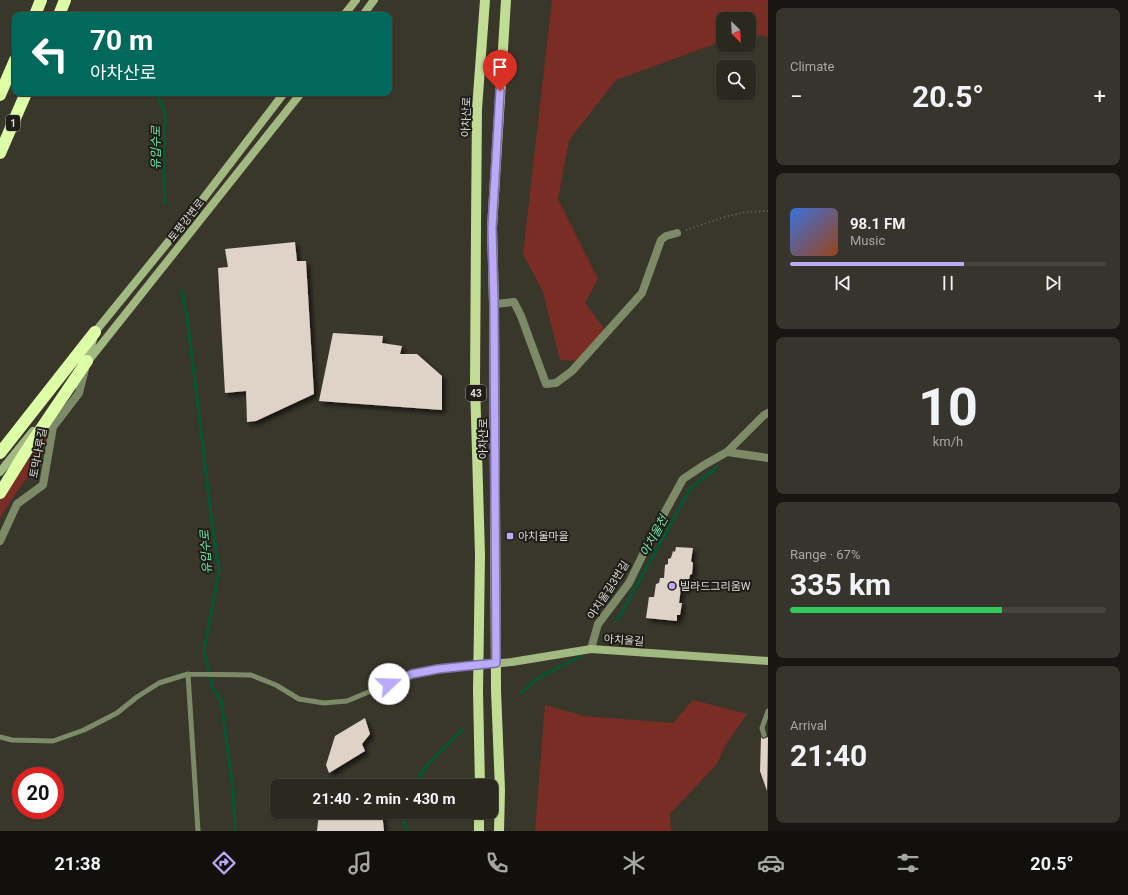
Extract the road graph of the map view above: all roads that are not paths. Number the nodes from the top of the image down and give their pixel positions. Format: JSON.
{"nodes":[{"id":1,"x":41,"y":0,"type":"edge"},
{"id":2,"x":65,"y":0,"type":"edge"},
{"id":3,"x":356,"y":0,"type":"edge"},
{"id":4,"x":374,"y":0,"type":"edge"},
{"id":5,"x":485,"y":0,"type":"edge"},
{"id":6,"x":506,"y":0,"type":"edge"},
{"id":7,"x":36,"y":12,"type":"edge"},
{"id":8,"x":60,"y":12,"type":"edge"},
{"id":9,"x":346,"y":12,"type":"edge"},
{"id":10,"x":364,"y":12,"type":"edge"},
{"id":11,"x":12,"y":67,"type":"edge"},
{"id":12,"x":0,"y":95,"type":"edge"},
{"id":13,"x":25,"y":96,"type":"edge"},
{"id":14,"x":282,"y":96,"type":"edge"},
{"id":15,"x":299,"y":96,"type":"edge"},
{"id":16,"x":0,"y":153,"type":"edge"},
{"id":17,"x":677,"y":232,"type":"road end"},
{"id":18,"x":494,"y":304,"type":"junction"},
{"id":19,"x":95,"y":332,"type":"junction"},
{"id":20,"x":87,"y":361,"type":"junction"},
{"id":21,"x":768,"y":413,"type":"edge"},
{"id":22,"x":727,"y":452,"type":"junction"},
{"id":23,"x":0,"y":453,"type":"edge"},
{"id":24,"x":768,"y":458,"type":"edge"},
{"id":25,"x":0,"y":472,"type":"edge"},
{"id":26,"x":0,"y":492,"type":"edge"},
{"id":27,"x":0,"y":540,"type":"edge"},
{"id":28,"x":591,"y":649,"type":"junction"},
{"id":29,"x":768,"y":661,"type":"edge"},
{"id":30,"x":496,"y":663,"type":"junction"},
{"id":31,"x":478,"y":665,"type":"junction"},
{"id":32,"x":189,"y":674,"type":"junction"},
{"id":33,"x":768,"y":711,"type":"edge"},
{"id":34,"x":764,"y":735,"type":"dead end"},
{"id":35,"x":0,"y":737,"type":"edge"},
{"id":36,"x":480,"y":779,"type":"edge"},
{"id":37,"x":480,"y":819,"type":"edge"},
{"id":38,"x":198,"y":831,"type":"edge"},
{"id":39,"x":479,"y":831,"type":"edge"},
{"id":40,"x":499,"y":831,"type":"edge"}],
"edges":[{"from":1,"to":7,"type":"highway"},
{"from":2,"to":8,"type":"highway"},
{"from":3,"to":9,"type":"street"},
{"from":4,"to":10,"type":"street"},
{"from":5,"to":31,"type":"main road","name":"아차산로","number":"43"},
{"from":6,"to":18,"type":"main road","name":"아차산로","number":"43"},
{"from":11,"to":12,"type":"highway"},
{"from":13,"to":16,"type":"highway","number":"1"},
{"from":14,"to":19,"type":"street","name":"토평강변로"},
{"from":15,"to":20,"type":"street","name":"토평강변로"},
{"from":17,"to":18,"type":"street"},
{"from":18,"to":30,"type":"main road","name":"아차산로","number":"43"},
{"from":19,"to":20,"type":"street"},
{"from":19,"to":23,"type":"highway"},
{"from":20,"to":25,"type":"street","name":"토평강변로"},
{"from":20,"to":26,"type":"highway"},
{"from":20,"to":27,"type":"street","name":"토막나루길"},
{"from":21,"to":22,"type":"street","name":"아치울길3번길"},
{"from":22,"to":24,"type":"street"},
{"from":22,"to":28,"type":"street","name":"아치울길3번길"},
{"from":28,"to":29,"type":"street","name":"아치울길"},
{"from":28,"to":30,"type":"street","name":"아치울길"},
{"from":30,"to":31,"type":"street","name":"아치울길"},
{"from":30,"to":40,"type":"main road","name":"아차산로","number":"43"},
{"from":31,"to":32,"type":"lane"},
{"from":31,"to":36,"type":"main road","name":"아차산로","number":"43"},
{"from":32,"to":35,"type":"lane"},
{"from":32,"to":38,"type":"lane"},
{"from":33,"to":34,"type":"lane"},
{"from":37,"to":39,"type":"main road"}]}
